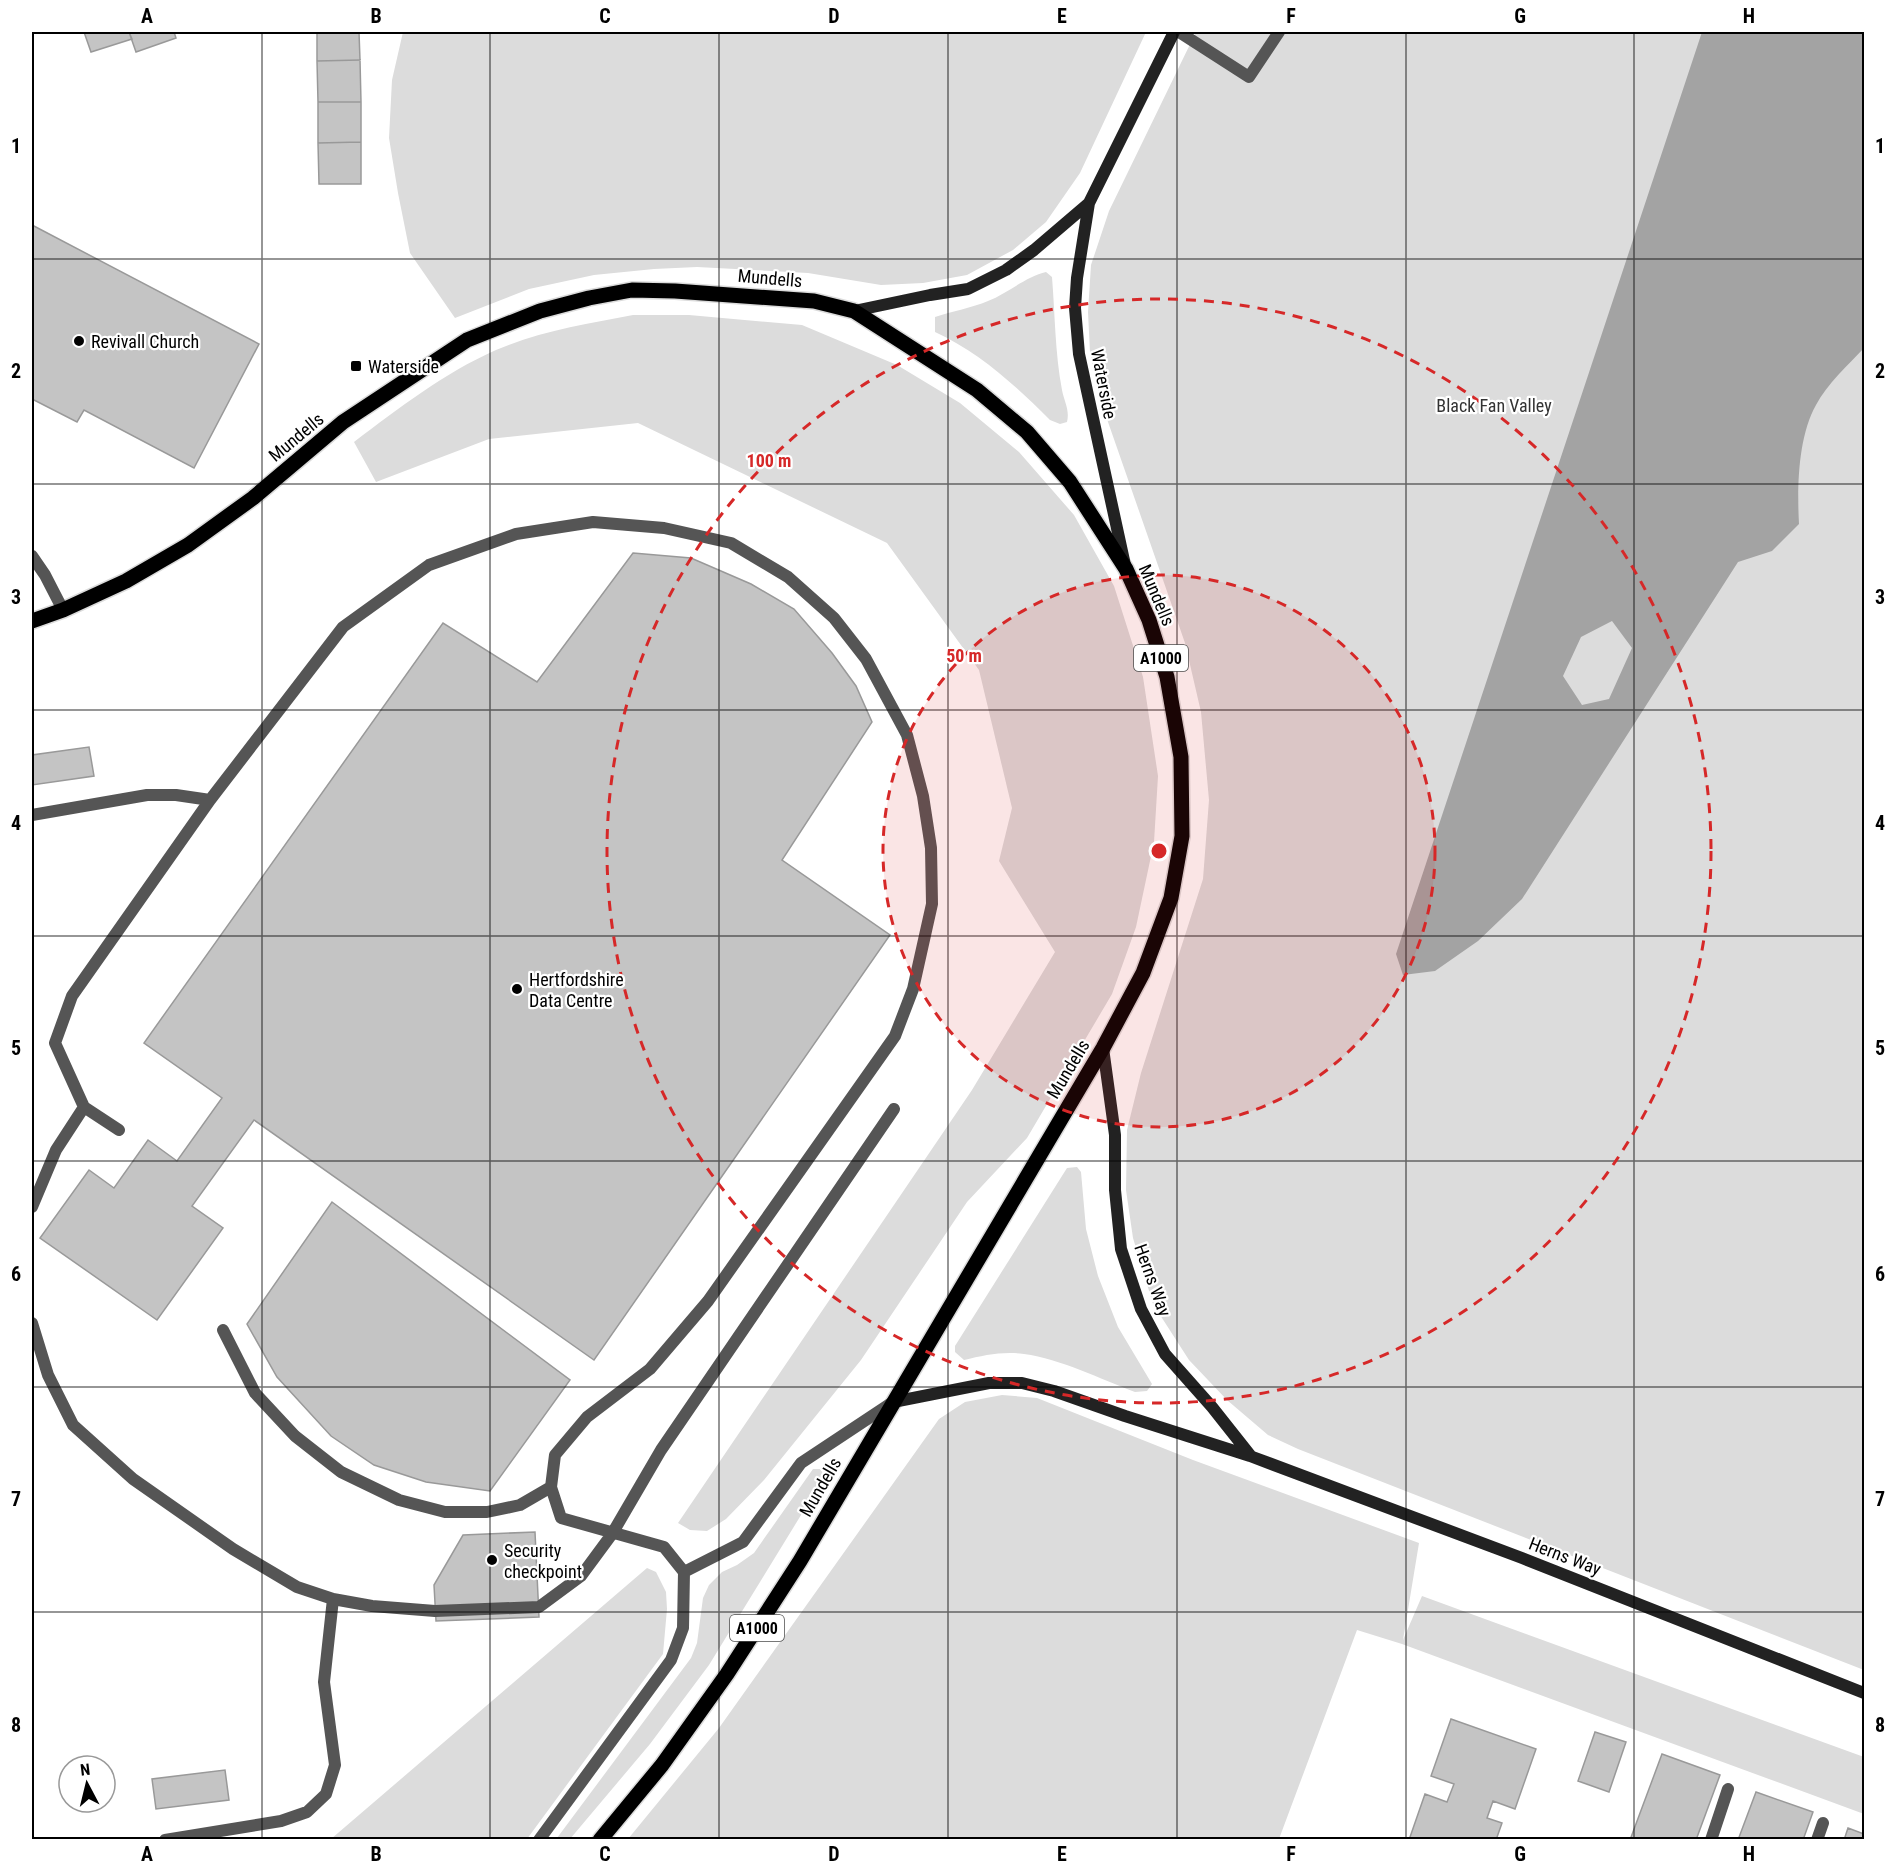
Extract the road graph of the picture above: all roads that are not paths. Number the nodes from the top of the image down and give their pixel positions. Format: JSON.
{"nodes":[{"id":1,"x":1173,"y":32,"type":"edge"},
{"id":2,"x":1179,"y":32,"type":"edge"},
{"id":3,"x":1279,"y":32,"type":"edge"},
{"id":4,"x":1089,"y":203,"type":"junction"},
{"id":5,"x":854,"y":311,"type":"junction"},
{"id":6,"x":32,"y":556,"type":"edge"},
{"id":7,"x":1126,"y":569,"type":"junction"},
{"id":8,"x":63,"y":609,"type":"junction"},
{"id":9,"x":32,"y":621,"type":"edge"},
{"id":10,"x":210,"y":800,"type":"junction"},
{"id":11,"x":32,"y":815,"type":"edge"},
{"id":12,"x":1103,"y":1048,"type":"junction"},
{"id":13,"x":84,"y":1107,"type":"junction"},
{"id":14,"x":894,"y":1109,"type":"dead end"},
{"id":15,"x":119,"y":1130,"type":"dead end"},
{"id":16,"x":32,"y":1207,"type":"edge"},
{"id":17,"x":32,"y":1323,"type":"edge"},
{"id":18,"x":223,"y":1330,"type":"dead end"},
{"id":19,"x":892,"y":1402,"type":"junction"},
{"id":20,"x":1250,"y":1456,"type":"junction"},
{"id":21,"x":551,"y":1487,"type":"junction"},
{"id":22,"x":612,"y":1534,"type":"junction"},
{"id":23,"x":684,"y":1572,"type":"junction"},
{"id":24,"x":333,"y":1599,"type":"junction"},
{"id":25,"x":1864,"y":1693,"type":"edge"},
{"id":26,"x":1728,"y":1789,"type":"dead end"},
{"id":27,"x":1823,"y":1823,"type":"dead end"},
{"id":28,"x":165,"y":1839,"type":"edge"},
{"id":29,"x":539,"y":1839,"type":"edge"},
{"id":30,"x":600,"y":1839,"type":"edge"},
{"id":31,"x":1711,"y":1839,"type":"edge"},
{"id":32,"x":1817,"y":1839,"type":"edge"}],
"edges":[{"from":1,"to":4,"type":"street","name":"Waterside"},
{"from":2,"to":3,"type":"lane"},
{"from":4,"to":5,"type":"street","name":"Waterside"},
{"from":4,"to":7,"type":"street","name":"Waterside"},
{"from":5,"to":7,"type":"main road","name":"Mundells","number":"A1000"},
{"from":5,"to":8,"type":"main road","name":"Mundells","number":"A1000"},
{"from":6,"to":8,"type":"lane"},
{"from":7,"to":12,"type":"main road","name":"Mundells","number":"A1000"},
{"from":8,"to":9,"type":"main road","name":"Mundells","number":"A1000"},
{"from":10,"to":11,"type":"lane"},
{"from":10,"to":13,"type":"lane"},
{"from":10,"to":21,"type":"lane"},
{"from":12,"to":19,"type":"main road","name":"Mundells","number":"A1000"},
{"from":12,"to":20,"type":"street","name":"Herns Way"},
{"from":13,"to":15,"type":"lane"},
{"from":13,"to":16,"type":"lane"},
{"from":14,"to":22,"type":"lane"},
{"from":17,"to":24,"type":"lane"},
{"from":18,"to":21,"type":"lane"},
{"from":19,"to":20,"type":"street","name":"Herns Way"},
{"from":19,"to":23,"type":"lane"},
{"from":19,"to":30,"type":"main road","name":"Mundells","number":"A1000"},
{"from":20,"to":25,"type":"street","name":"Herns Way"},
{"from":21,"to":22,"type":"lane"},
{"from":22,"to":23,"type":"lane"},
{"from":22,"to":24,"type":"lane"},
{"from":23,"to":29,"type":"lane"},
{"from":24,"to":28,"type":"lane"},
{"from":26,"to":31,"type":"lane"},
{"from":27,"to":32,"type":"lane"}]}
